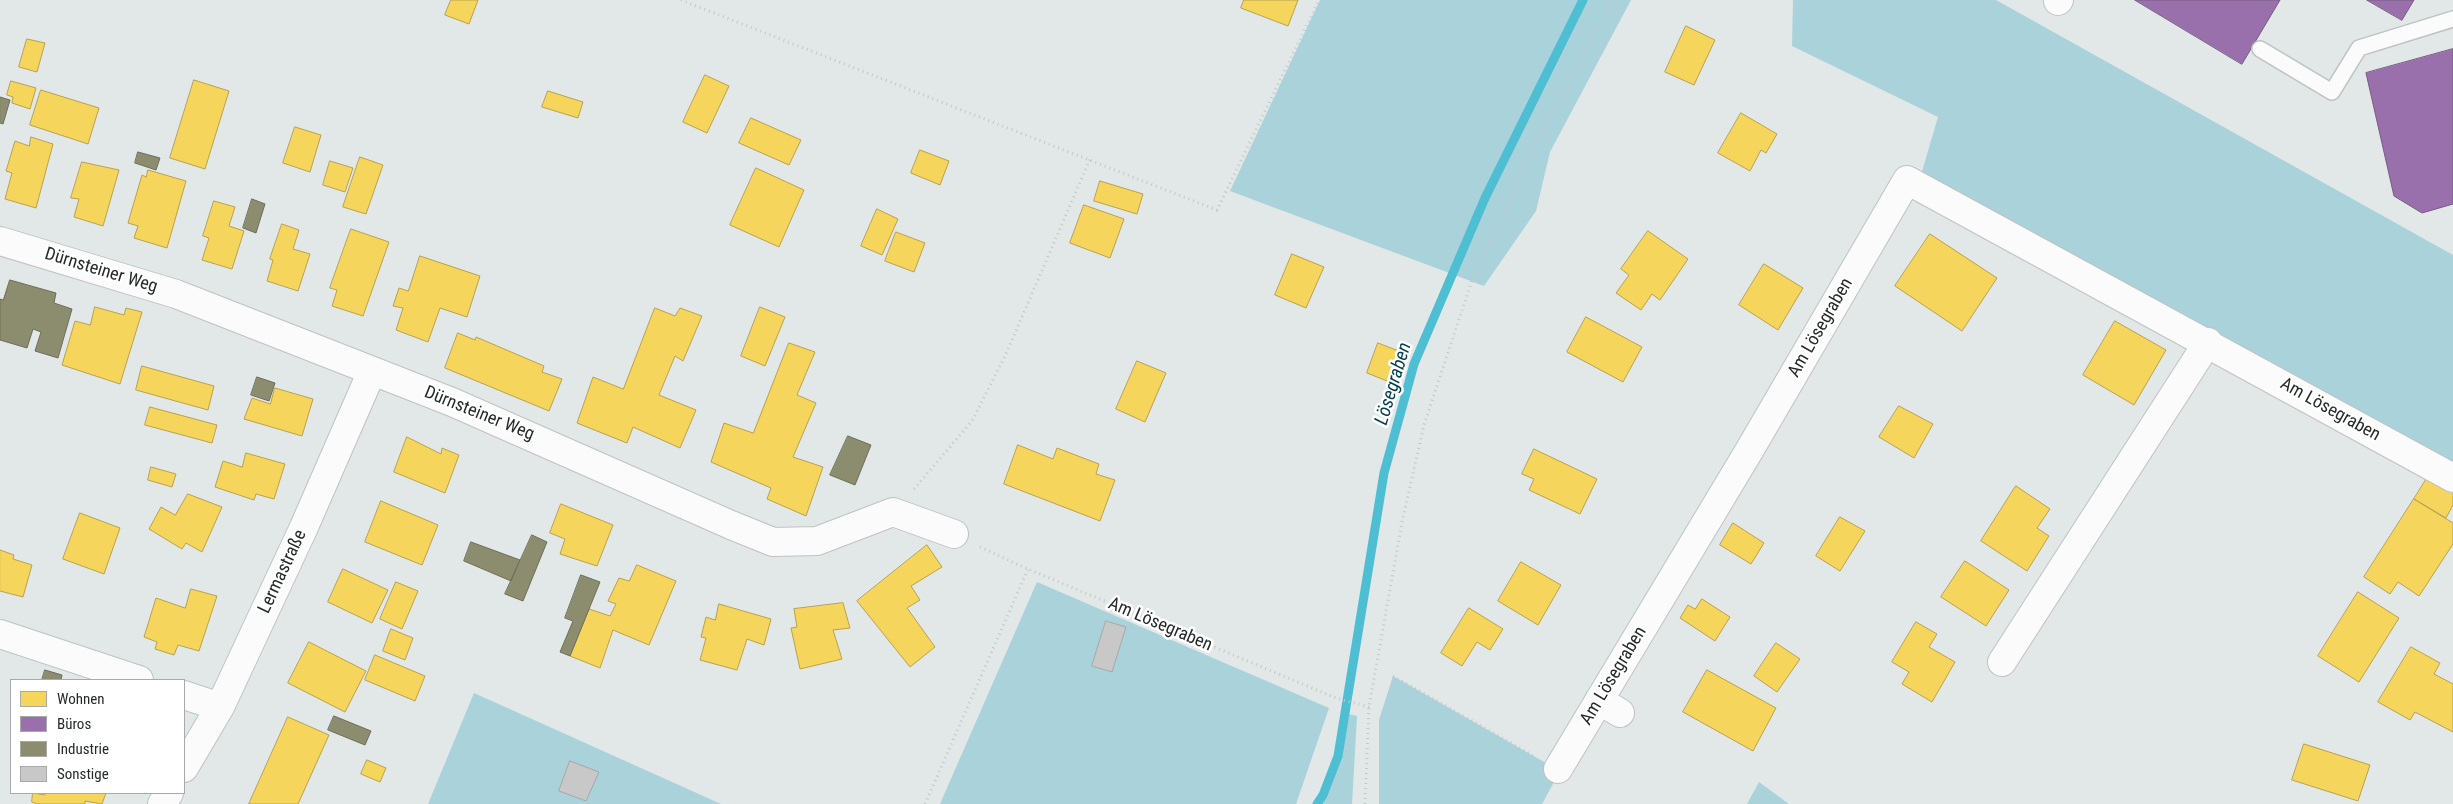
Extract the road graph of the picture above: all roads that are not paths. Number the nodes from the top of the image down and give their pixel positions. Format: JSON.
{"nodes":[{"id":1,"x":2453,"y":19,"type":"edge"},
{"id":2,"x":2260,"y":49,"type":"dead end"},
{"id":3,"x":0,"y":240,"type":"edge"},
{"id":4,"x":2208,"y":342,"type":"junction"},
{"id":5,"x":372,"y":371,"type":"junction"},
{"id":6,"x":2453,"y":478,"type":"edge"},
{"id":7,"x":954,"y":534,"type":"road end"},
{"id":8,"x":0,"y":634,"type":"edge"},
{"id":9,"x":2002,"y":662,"type":"dead end"},
{"id":10,"x":136,"y":679,"type":"edge"},
{"id":11,"x":185,"y":695,"type":"edge"},
{"id":12,"x":220,"y":707,"type":"junction"},
{"id":13,"x":185,"y":766,"type":"edge"},
{"id":14,"x":1558,"y":769,"type":"road end"}],
"edges":[{"from":1,"to":2,"type":"lane"},
{"from":3,"to":5,"type":"street","name":"Dürnsteiner Weg"},
{"from":4,"to":6,"type":"street","name":"Am Lösegraben"},
{"from":4,"to":9,"type":"street"},
{"from":4,"to":14,"type":"street","name":"Am Lösegraben"},
{"from":5,"to":7,"type":"street","name":"Dürnsteiner Weg"},
{"from":5,"to":12,"type":"street","name":"Lermastraße"},
{"from":8,"to":10,"type":"street"},
{"from":11,"to":12,"type":"street"},
{"from":12,"to":13,"type":"street","name":"Lermastraße"}]}
